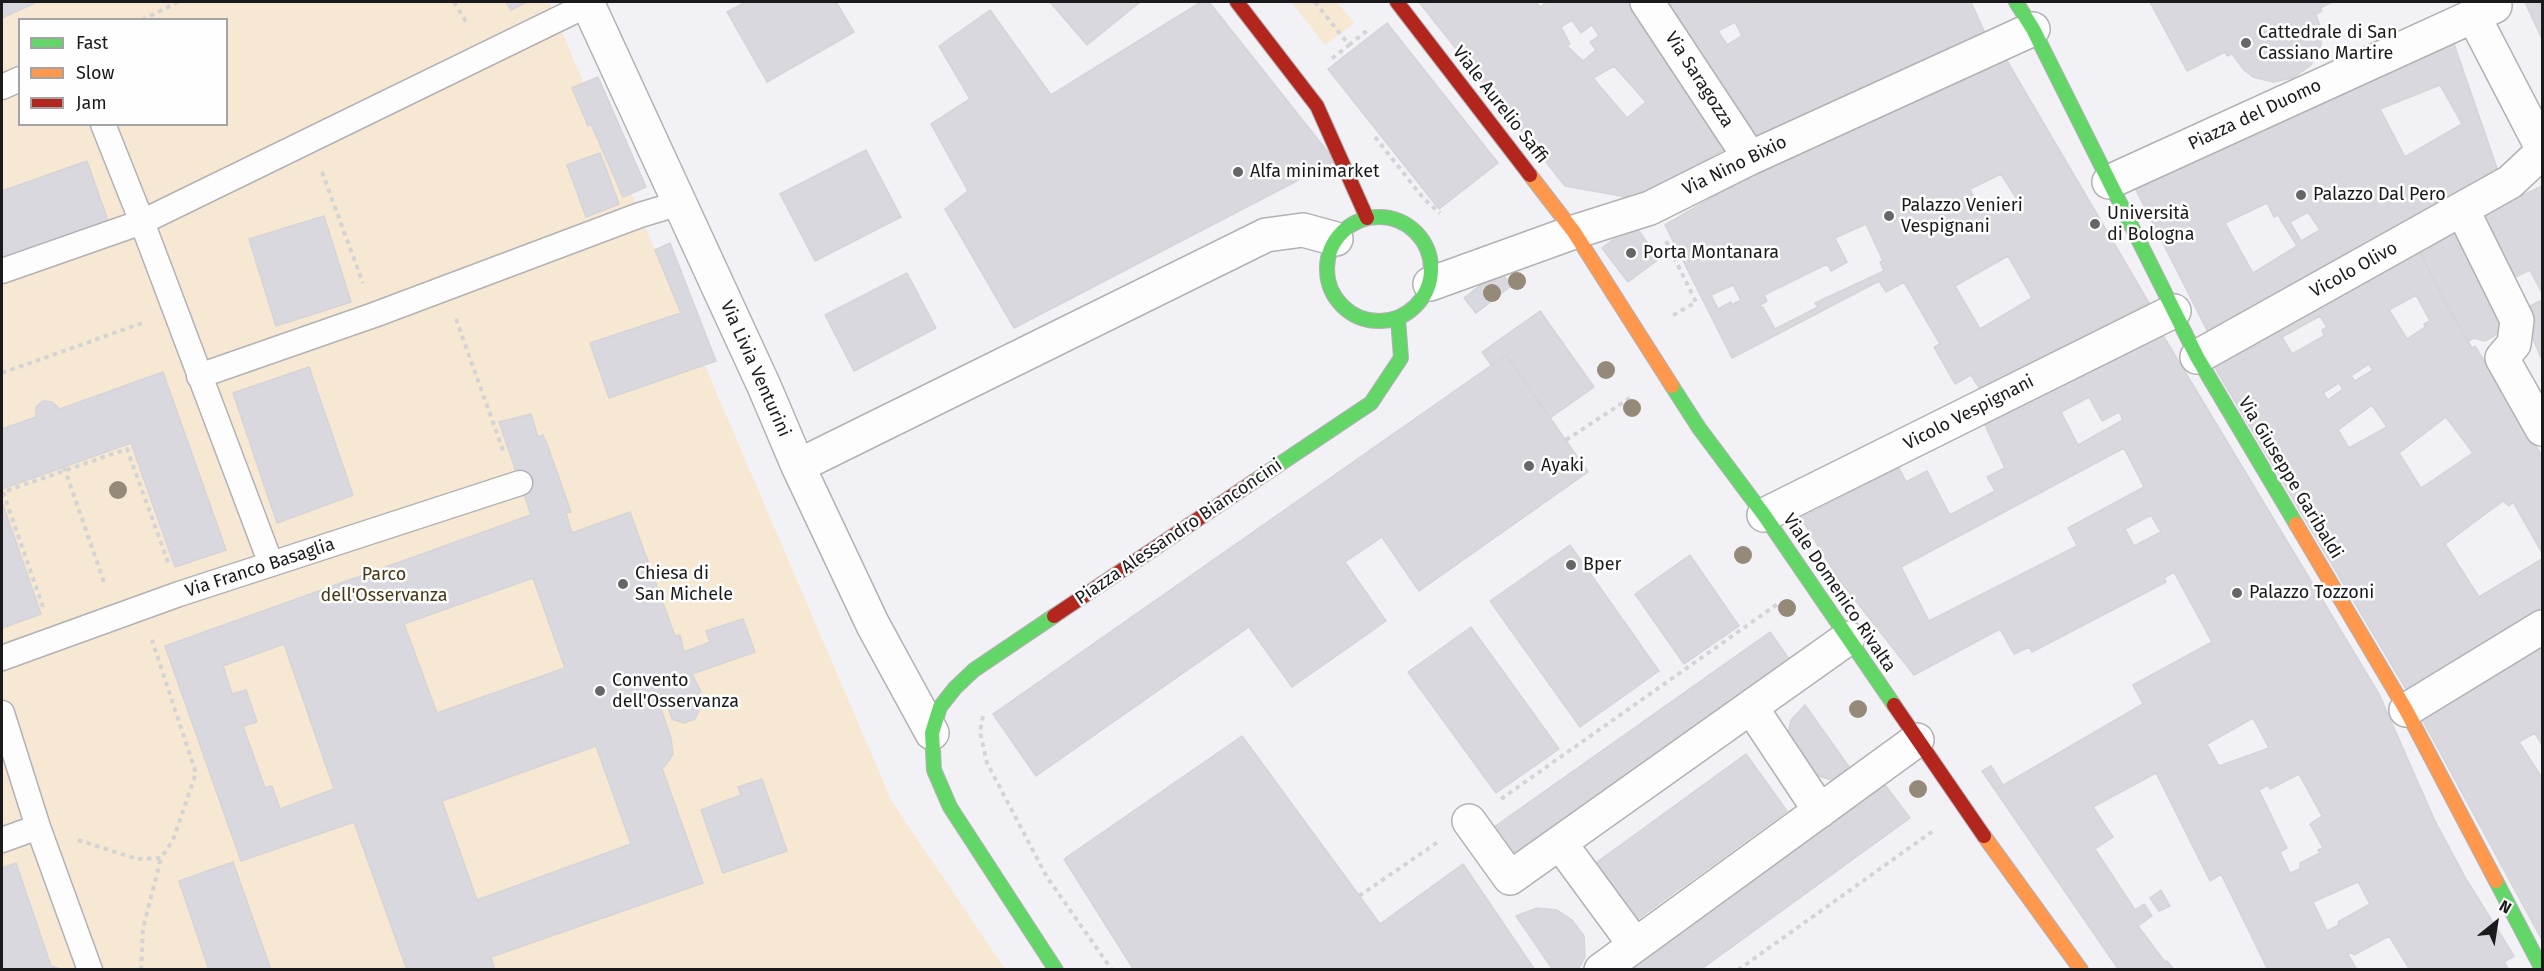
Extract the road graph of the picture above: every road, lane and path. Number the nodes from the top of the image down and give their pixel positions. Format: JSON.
{"nodes":[{"id":1,"x":178,"y":2,"type":"edge"},
{"id":2,"x":1237,"y":2,"type":"edge"},
{"id":3,"x":1397,"y":2,"type":"edge"},
{"id":4,"x":1647,"y":2,"type":"edge"},
{"id":5,"x":2016,"y":2,"type":"edge"},
{"id":6,"x":588,"y":3,"type":"edge"},
{"id":7,"x":2483,"y":8,"type":"edge"},
{"id":8,"x":146,"y":18,"type":"edge"},
{"id":9,"x":2033,"y":29,"type":"junction"},
{"id":10,"x":18,"y":80,"type":"edge"},
{"id":11,"x":2,"y":87,"type":"edge"},
{"id":12,"x":104,"y":126,"type":"edge"},
{"id":13,"x":310,"y":140,"type":"junction"},
{"id":14,"x":2542,"y":150,"type":"edge"},
{"id":15,"x":1390,"y":157,"type":"dead end"},
{"id":16,"x":1750,"y":158,"type":"junction"},
{"id":17,"x":2109,"y":182,"type":"junction"},
{"id":18,"x":680,"y":202,"type":"junction"},
{"id":19,"x":1650,"y":208,"type":"junction"},
{"id":20,"x":2462,"y":209,"type":"junction"},
{"id":21,"x":1440,"y":213,"type":"dead end"},
{"id":22,"x":1367,"y":218,"type":"junction"},
{"id":23,"x":142,"y":222,"type":"junction"},
{"id":24,"x":1574,"y":232,"type":"junction"},
{"id":25,"x":1336,"y":239,"type":"junction"},
{"id":26,"x":2,"y":272,"type":"edge"},
{"id":27,"x":1430,"y":284,"type":"junction"},
{"id":28,"x":445,"y":288,"type":"junction"},
{"id":29,"x":174,"y":311,"type":"junction"},
{"id":30,"x":2174,"y":311,"type":"junction"},
{"id":31,"x":374,"y":315,"type":"junction"},
{"id":32,"x":1398,"y":318,"type":"junction"},
{"id":33,"x":1639,"y":337,"type":"junction"},
{"id":34,"x":2198,"y":357,"type":"junction"},
{"id":35,"x":2,"y":373,"type":"edge"},
{"id":36,"x":199,"y":376,"type":"junction"},
{"id":37,"x":1633,"y":395,"type":"dead end"},
{"id":38,"x":2542,"y":429,"type":"edge"},
{"id":39,"x":1566,"y":441,"type":"dead end"},
{"id":40,"x":798,"y":466,"type":"junction"},
{"id":41,"x":65,"y":469,"type":"junction"},
{"id":42,"x":517,"y":484,"type":"joint"},
{"id":43,"x":1764,"y":515,"type":"junction"},
{"id":44,"x":271,"y":564,"type":"junction"},
{"id":45,"x":1809,"y":582,"type":"junction"},
{"id":46,"x":179,"y":594,"type":"junction"},
{"id":47,"x":141,"y":608,"type":"junction"},
{"id":48,"x":116,"y":617,"type":"junction"},
{"id":49,"x":2542,"y":627,"type":"edge"},
{"id":50,"x":1848,"y":638,"type":"junction"},
{"id":51,"x":54,"y":639,"type":"junction"},
{"id":52,"x":2,"y":658,"type":"edge"},
{"id":53,"x":1751,"y":707,"type":"junction"},
{"id":54,"x":985,"y":709,"type":"dead end"},
{"id":55,"x":2406,"y":710,"type":"junction"},
{"id":56,"x":2,"y":713,"type":"edge"},
{"id":57,"x":932,"y":732,"type":"junction"},
{"id":58,"x":1917,"y":740,"type":"junction"},
{"id":59,"x":1964,"y":808,"type":"junction"},
{"id":60,"x":1820,"y":811,"type":"junction"},
{"id":61,"x":1469,"y":821,"type":"junction"},
{"id":62,"x":38,"y":827,"type":"junction"},
{"id":63,"x":2,"y":840,"type":"edge"},
{"id":64,"x":1560,"y":843,"type":"junction"},
{"id":65,"x":161,"y":858,"type":"junction"},
{"id":66,"x":1359,"y":896,"type":"dead end"},
{"id":67,"x":1635,"y":945,"type":"junction"},
{"id":68,"x":90,"y":969,"type":"edge"},
{"id":69,"x":141,"y":969,"type":"edge"},
{"id":70,"x":1056,"y":969,"type":"edge"},
{"id":71,"x":1112,"y":969,"type":"edge"},
{"id":72,"x":1601,"y":969,"type":"edge"},
{"id":73,"x":1738,"y":969,"type":"edge"},
{"id":74,"x":2081,"y":969,"type":"edge"},
{"id":75,"x":2542,"y":969,"type":"edge"}],
"edges":[{"from":1,"to":8,"type":"path"},
{"from":2,"to":22,"type":"street"},
{"from":3,"to":24,"type":"street","name":"Viale Aurelio Saffi"},
{"from":4,"to":16,"type":"street","name":"Via Saragozza"},
{"from":5,"to":9,"type":"street","name":"Via Giuseppe Garibaldi"},
{"from":6,"to":13,"type":"lane"},
{"from":6,"to":18,"type":"street","name":"Via Livia Venturini"},
{"from":7,"to":14,"type":"street"},
{"from":7,"to":17,"type":"street","name":"Piazza del Duomo"},
{"from":9,"to":16,"type":"street","name":"Via Nino Bixio"},
{"from":9,"to":17,"type":"street","name":"Via Giuseppe Garibaldi"},
{"from":10,"to":11,"type":"lane"},
{"from":12,"to":23,"type":"lane"},
{"from":13,"to":23,"type":"lane"},
{"from":13,"to":31,"type":"path"},
{"from":14,"to":20,"type":"street","name":"Vicolo Olivo"},
{"from":15,"to":21,"type":"path"},
{"from":16,"to":19,"type":"street","name":"Via Nino Bixio"},
{"from":17,"to":30,"type":"street","name":"Via Giuseppe Garibaldi"},
{"from":18,"to":28,"type":"lane"},
{"from":18,"to":40,"type":"street","name":"Via Livia Venturini"},
{"from":19,"to":24,"type":"street","name":"Via Nino Bixio"},
{"from":19,"to":33,"type":"path"},
{"from":20,"to":34,"type":"street","name":"Vicolo Olivo"},
{"from":20,"to":38,"type":"street"},
{"from":22,"to":25,"type":"street"},
{"from":22,"to":27,"type":"street"},
{"from":23,"to":26,"type":"lane"},
{"from":23,"to":29,"type":"lane"},
{"from":24,"to":27,"type":"street","name":"Via Nino Bixio"},
{"from":24,"to":33,"type":"street","name":"Viale Domenico Rivalta"},
{"from":25,"to":32,"type":"street"},
{"from":25,"to":40,"type":"street"},
{"from":27,"to":32,"type":"street"},
{"from":28,"to":31,"type":"lane"},
{"from":28,"to":42,"type":"path"},
{"from":29,"to":35,"type":"path"},
{"from":29,"to":36,"type":"lane"},
{"from":30,"to":34,"type":"street","name":"Via Giuseppe Garibaldi"},
{"from":30,"to":43,"type":"street","name":"Vicolo Vespignani"},
{"from":31,"to":36,"type":"lane"},
{"from":32,"to":57,"type":"street","name":"Piazza Alessandro Bianconcini"},
{"from":33,"to":43,"type":"street","name":"Viale Domenico Rivalta"},
{"from":34,"to":55,"type":"street","name":"Via Giuseppe Garibaldi"},
{"from":36,"to":44,"type":"lane"},
{"from":37,"to":39,"type":"path"},
{"from":40,"to":57,"type":"street","name":"Via Livia Venturini"},
{"from":41,"to":46,"type":"path"},
{"from":41,"to":48,"type":"path"},
{"from":41,"to":51,"type":"path"},
{"from":42,"to":44,"type":"lane","name":"Via Franco Basaglia"},
{"from":43,"to":45,"type":"street","name":"Viale Domenico Rivalta"},
{"from":44,"to":46,"type":"lane","name":"Via Franco Basaglia"},
{"from":45,"to":50,"type":"street","name":"Viale Domenico Rivalta"},
{"from":45,"to":61,"type":"path"},
{"from":46,"to":47,"type":"lane","name":"Via Franco Basaglia"},
{"from":47,"to":48,"type":"lane","name":"Via Franco Basaglia"},
{"from":47,"to":65,"type":"path"},
{"from":48,"to":51,"type":"lane","name":"Via Franco Basaglia"},
{"from":49,"to":55,"type":"street"},
{"from":50,"to":53,"type":"street"},
{"from":50,"to":58,"type":"street","name":"Viale Domenico Rivalta"},
{"from":51,"to":52,"type":"lane","name":"Via Franco Basaglia"},
{"from":53,"to":60,"type":"street"},
{"from":53,"to":64,"type":"street"},
{"from":54,"to":71,"type":"path"},
{"from":55,"to":75,"type":"street","name":"Via Giuseppe Garibaldi"},
{"from":56,"to":62,"type":"lane"},
{"from":57,"to":70,"type":"street"},
{"from":58,"to":59,"type":"street","name":"Viale Domenico Rivalta"},
{"from":58,"to":60,"type":"street"},
{"from":59,"to":73,"type":"path"},
{"from":59,"to":74,"type":"street","name":"Viale Domenico Rivalta"},
{"from":60,"to":67,"type":"street"},
{"from":61,"to":64,"type":"street"},
{"from":61,"to":66,"type":"path"},
{"from":62,"to":63,"type":"lane"},
{"from":62,"to":65,"type":"path"},
{"from":62,"to":68,"type":"lane"},
{"from":64,"to":67,"type":"street"},
{"from":65,"to":69,"type":"path"},
{"from":67,"to":72,"type":"street"}]}
